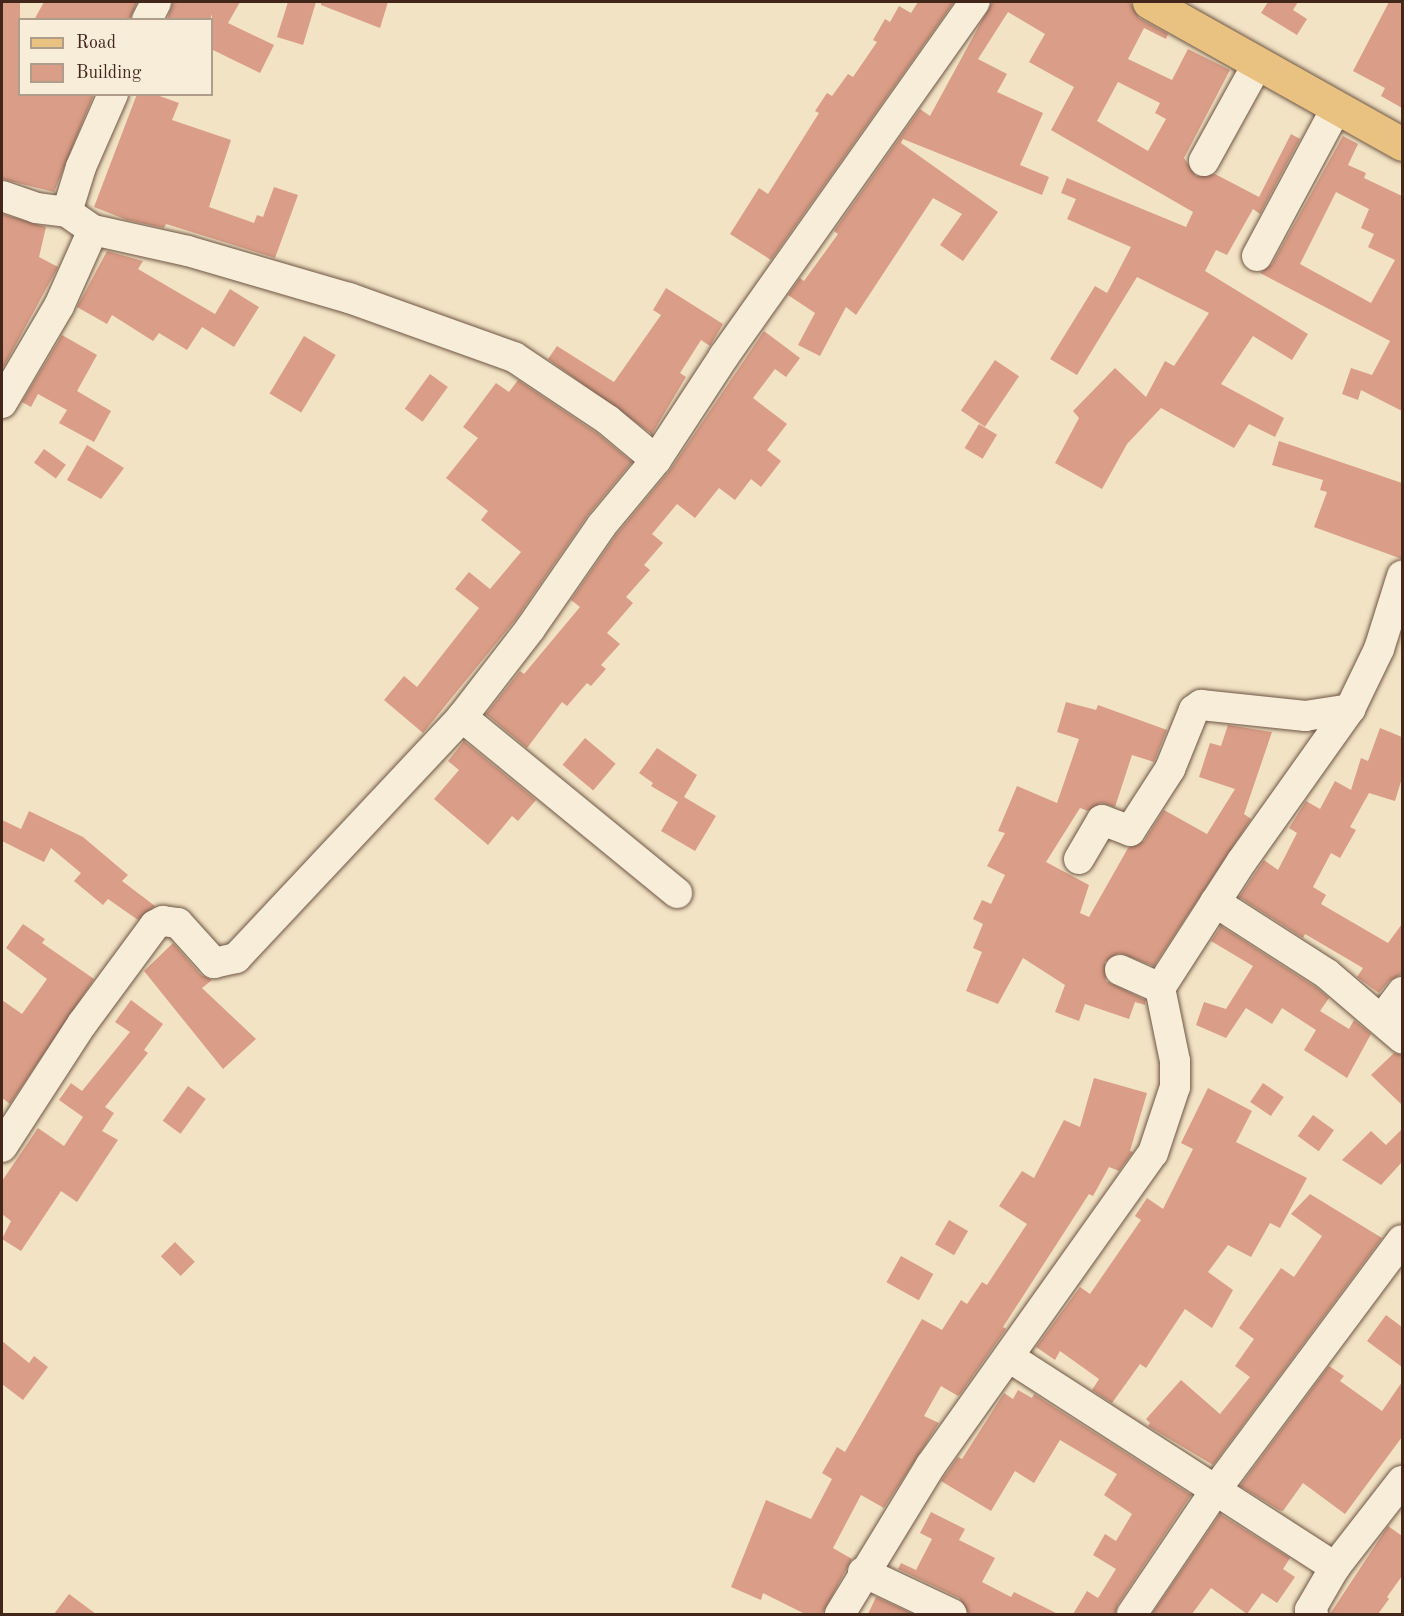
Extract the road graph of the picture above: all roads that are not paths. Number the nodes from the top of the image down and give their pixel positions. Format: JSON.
{"nodes":[{"id":1,"x":156,"y":2,"type":"edge"},
{"id":2,"x":975,"y":2,"type":"edge"},
{"id":3,"x":1149,"y":2,"type":"edge"},
{"id":4,"x":148,"y":18,"type":"edge"},
{"id":5,"x":1257,"y":63,"type":"junction"},
{"id":6,"x":112,"y":96,"type":"edge"},
{"id":7,"x":1338,"y":107,"type":"junction"},
{"id":8,"x":1402,"y":144,"type":"edge"},
{"id":9,"x":1204,"y":161,"type":"dead end"},
{"id":10,"x":2,"y":196,"type":"edge"},
{"id":11,"x":67,"y":212,"type":"junction"},
{"id":12,"x":93,"y":230,"type":"junction"},
{"id":13,"x":1257,"y":256,"type":"dead end"},
{"id":14,"x":2,"y":403,"type":"edge"},
{"id":15,"x":656,"y":460,"type":"junction"},
{"id":16,"x":1402,"y":576,"type":"edge"},
{"id":17,"x":1350,"y":709,"type":"junction"},
{"id":18,"x":462,"y":717,"type":"junction"},
{"id":19,"x":1079,"y":859,"type":"dead end"},
{"id":20,"x":677,"y":893,"type":"dead end"},
{"id":21,"x":1215,"y":902,"type":"junction"},
{"id":22,"x":1120,"y":970,"type":"dead end"},
{"id":23,"x":1160,"y":988,"type":"junction"},
{"id":24,"x":1402,"y":992,"type":"edge"},
{"id":25,"x":1392,"y":1028,"type":"edge"},
{"id":26,"x":2,"y":1147,"type":"edge"},
{"id":27,"x":1402,"y":1240,"type":"edge"},
{"id":28,"x":1009,"y":1357,"type":"junction"},
{"id":29,"x":1402,"y":1481,"type":"edge"},
{"id":30,"x":1217,"y":1488,"type":"junction"},
{"id":31,"x":1335,"y":1567,"type":"junction"},
{"id":32,"x":863,"y":1572,"type":"junction"},
{"id":33,"x":1309,"y":1613,"type":"edge"},
{"id":34,"x":840,"y":1614,"type":"edge"},
{"id":35,"x":952,"y":1614,"type":"edge"},
{"id":36,"x":1132,"y":1614,"type":"edge"}],
"edges":[{"from":1,"to":4,"type":"street"},
{"from":2,"to":15,"type":"street"},
{"from":3,"to":5,"type":"main road"},
{"from":5,"to":7,"type":"main road"},
{"from":5,"to":9,"type":"street"},
{"from":6,"to":11,"type":"street"},
{"from":7,"to":8,"type":"main road"},
{"from":7,"to":13,"type":"street"},
{"from":10,"to":11,"type":"street"},
{"from":11,"to":12,"type":"street"},
{"from":12,"to":14,"type":"street"},
{"from":12,"to":15,"type":"street"},
{"from":15,"to":18,"type":"street"},
{"from":16,"to":17,"type":"street"},
{"from":17,"to":19,"type":"street"},
{"from":17,"to":21,"type":"street"},
{"from":18,"to":20,"type":"street"},
{"from":18,"to":26,"type":"street"},
{"from":21,"to":23,"type":"street"},
{"from":21,"to":25,"type":"street"},
{"from":22,"to":23,"type":"street"},
{"from":23,"to":28,"type":"street"},
{"from":24,"to":25,"type":"street"},
{"from":27,"to":30,"type":"street"},
{"from":28,"to":30,"type":"street"},
{"from":28,"to":32,"type":"street"},
{"from":29,"to":31,"type":"street"},
{"from":30,"to":31,"type":"street"},
{"from":30,"to":36,"type":"street"},
{"from":31,"to":33,"type":"street"},
{"from":32,"to":34,"type":"street"},
{"from":32,"to":35,"type":"street"}]}
